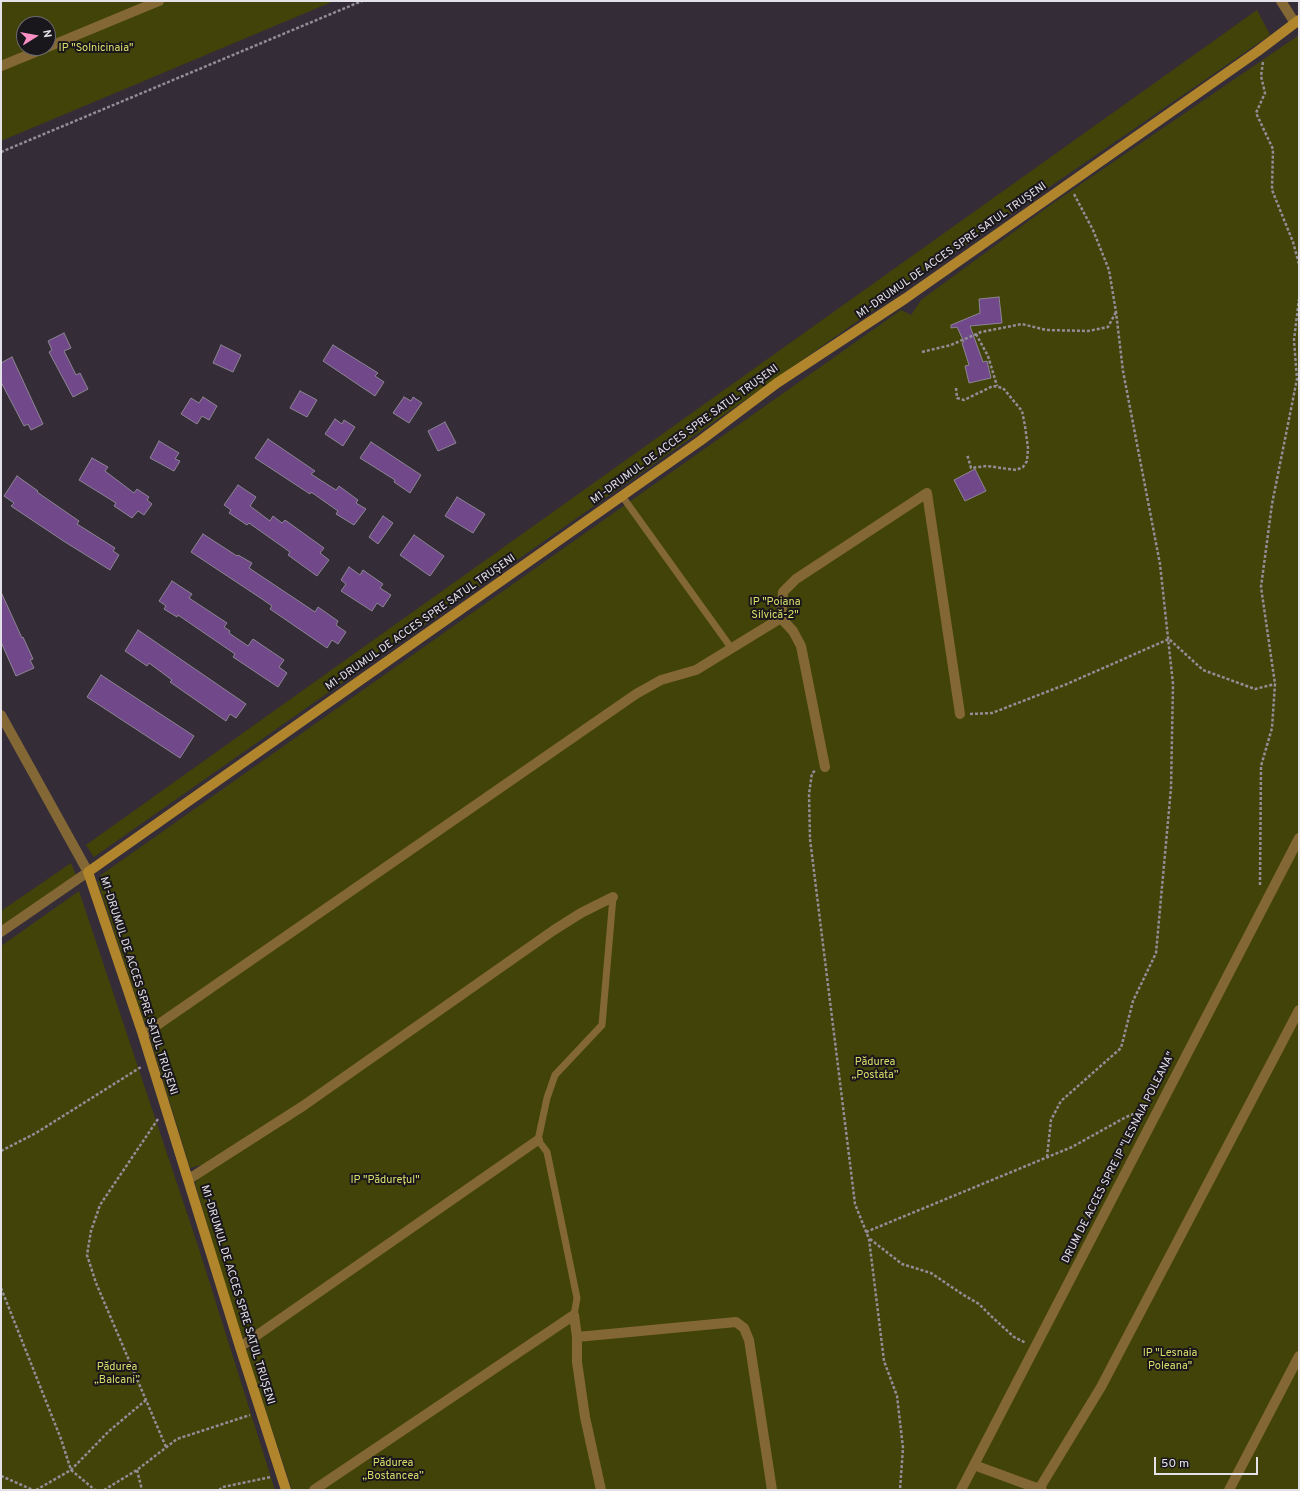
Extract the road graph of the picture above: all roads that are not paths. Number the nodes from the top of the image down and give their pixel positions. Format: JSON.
{"nodes":[{"id":1,"x":158,"y":1,"type":"edge"},
{"id":2,"x":1281,"y":1,"type":"edge"},
{"id":3,"x":1297,"y":21,"type":"edge"},
{"id":4,"x":56,"y":44,"type":"edge"},
{"id":5,"x":25,"y":56,"type":"edge"},
{"id":6,"x":1,"y":66,"type":"edge"},
{"id":7,"x":622,"y":496,"type":"junction"},
{"id":8,"x":781,"y":618,"type":"junction"},
{"id":9,"x":732,"y":649,"type":"junction"},
{"id":10,"x":960,"y":714,"type":"road end"},
{"id":11,"x":1,"y":715,"type":"edge"},
{"id":12,"x":824,"y":767,"type":"road end"},
{"id":13,"x":1299,"y":838,"type":"edge"},
{"id":14,"x":88,"y":872,"type":"junction"},
{"id":15,"x":613,"y":897,"type":"joint"},
{"id":16,"x":1,"y":932,"type":"edge"},
{"id":17,"x":1299,"y":1010,"type":"edge"},
{"id":18,"x":143,"y":1035,"type":"junction"},
{"id":19,"x":538,"y":1140,"type":"junction"},
{"id":20,"x":189,"y":1179,"type":"junction"},
{"id":21,"x":574,"y":1315,"type":"junction"},
{"id":22,"x":578,"y":1337,"type":"junction"},
{"id":23,"x":240,"y":1347,"type":"junction"},
{"id":24,"x":1298,"y":1363,"type":"edge"},
{"id":25,"x":974,"y":1465,"type":"junction"},
{"id":26,"x":1040,"y":1489,"type":"edge"},
{"id":27,"x":286,"y":1490,"type":"edge"},
{"id":28,"x":314,"y":1490,"type":"edge"},
{"id":29,"x":601,"y":1490,"type":"edge"},
{"id":30,"x":772,"y":1490,"type":"edge"},
{"id":31,"x":962,"y":1490,"type":"edge"},
{"id":32,"x":1229,"y":1490,"type":"edge"}],
"edges":[{"from":1,"to":4,"type":"street"},
{"from":2,"to":3,"type":"street"},
{"from":3,"to":7,"type":"street","name":"M1-DRUMUL DE ACCES SPRE SATUL TRUȘENI"},
{"from":5,"to":6,"type":"street"},
{"from":7,"to":9,"type":"lane"},
{"from":7,"to":14,"type":"street","name":"M1-DRUMUL DE ACCES SPRE SATUL TRUȘENI"},
{"from":8,"to":9,"type":"street"},
{"from":8,"to":10,"type":"street"},
{"from":8,"to":12,"type":"street"},
{"from":9,"to":18,"type":"street"},
{"from":11,"to":14,"type":"street"},
{"from":13,"to":25,"type":"street","name":"DRUM DE ACCES SPRE IP \"LESNAIA POLEANA\""},
{"from":14,"to":16,"type":"street"},
{"from":14,"to":18,"type":"street","name":"M1-DRUMUL DE ACCES SPRE SATUL TRUȘENI"},
{"from":15,"to":19,"type":"lane"},
{"from":15,"to":20,"type":"street"},
{"from":17,"to":26,"type":"street"},
{"from":18,"to":20,"type":"street","name":"M1-DRUMUL DE ACCES SPRE SATUL TRUȘENI"},
{"from":19,"to":21,"type":"lane"},
{"from":19,"to":23,"type":"street"},
{"from":20,"to":23,"type":"street","name":"M1-DRUMUL DE ACCES SPRE SATUL TRUȘENI"},
{"from":21,"to":22,"type":"street"},
{"from":21,"to":28,"type":"street"},
{"from":22,"to":29,"type":"street"},
{"from":22,"to":30,"type":"street"},
{"from":23,"to":27,"type":"street","name":"M1-DRUMUL DE ACCES SPRE SATUL TRUȘENI"},
{"from":24,"to":32,"type":"street"},
{"from":25,"to":26,"type":"street"},
{"from":25,"to":31,"type":"street","name":"DRUM DE ACCES SPRE IP \"LESNAIA POLEANA\""}]}
